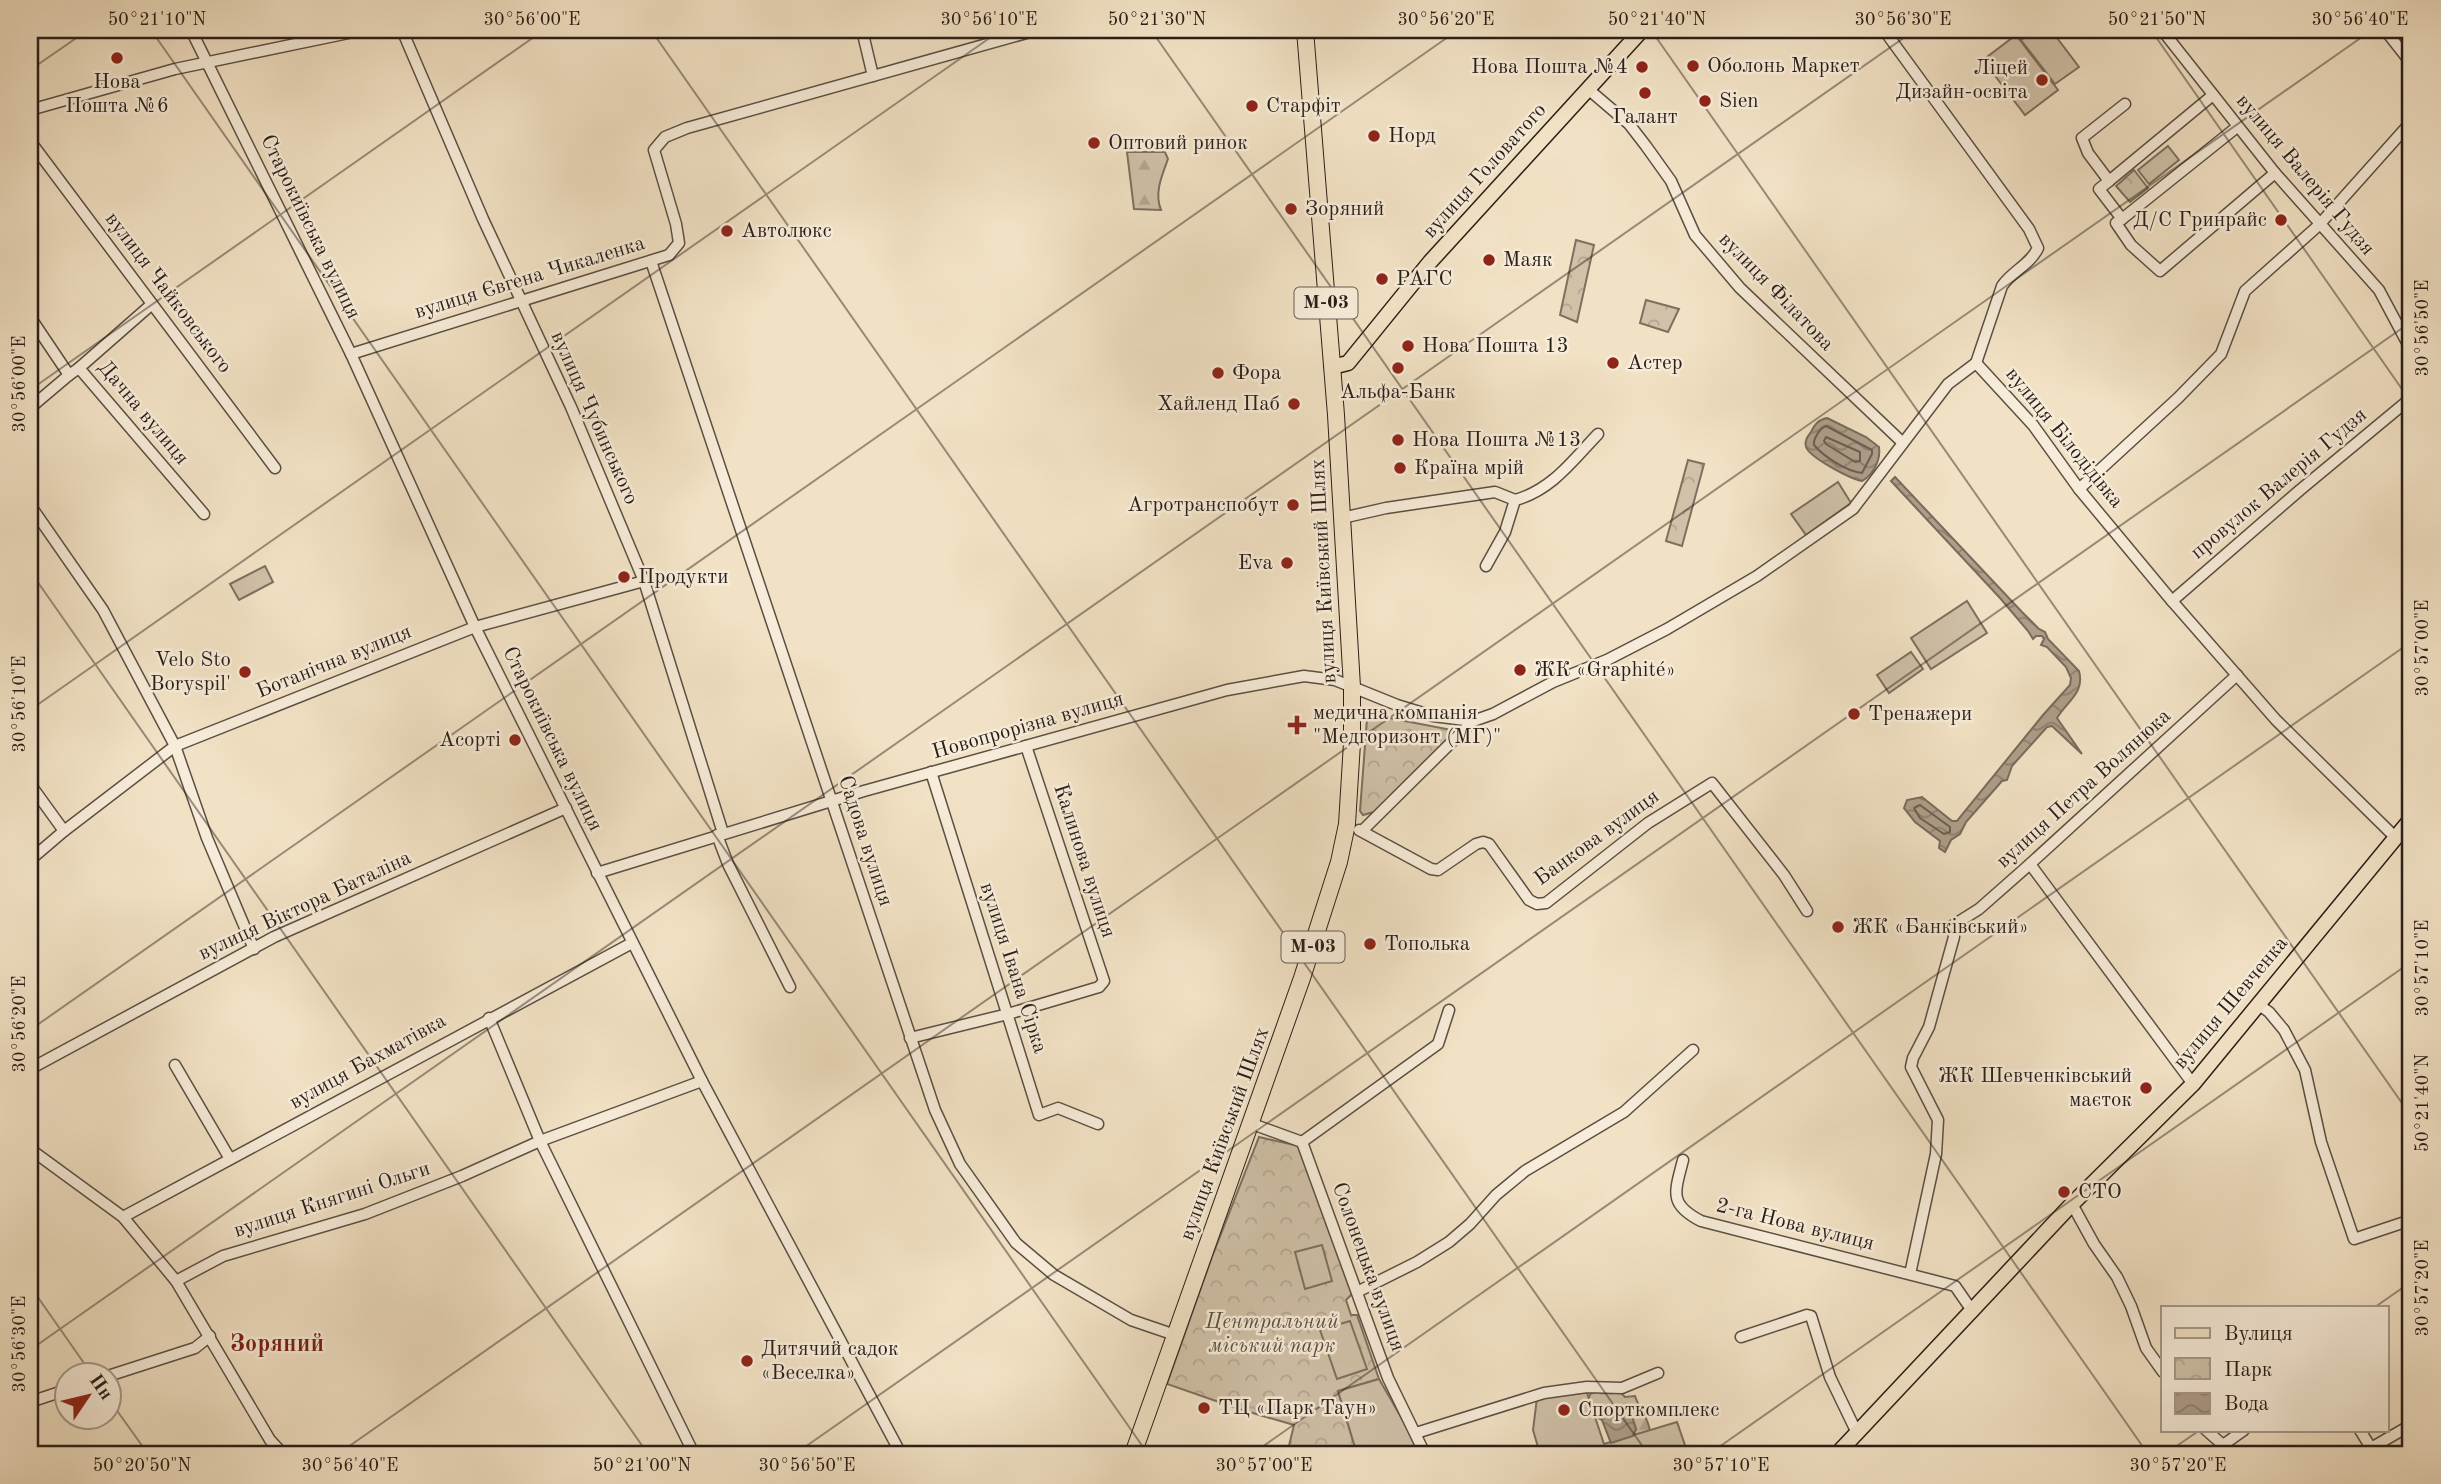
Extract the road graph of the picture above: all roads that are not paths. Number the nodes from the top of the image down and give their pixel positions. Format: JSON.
{"nodes":[{"id":1,"x":191,"y":30,"type":"edge"},
{"id":2,"x":363,"y":30,"type":"edge"},
{"id":3,"x":402,"y":30,"type":"edge"},
{"id":4,"x":862,"y":30,"type":"edge"},
{"id":5,"x":1037,"y":30,"type":"edge"},
{"id":6,"x":1305,"y":30,"type":"edge"},
{"id":7,"x":1642,"y":30,"type":"edge"},
{"id":8,"x":1884,"y":30,"type":"edge"},
{"id":9,"x":2162,"y":30,"type":"edge"},
{"id":10,"x":2385,"y":30,"type":"edge"},
{"id":11,"x":208,"y":62,"type":"junction"},
{"id":12,"x":2411,"y":63,"type":"edge"},
{"id":13,"x":873,"y":76,"type":"junction"},
{"id":14,"x":1588,"y":89,"type":"junction"},
{"id":15,"x":2213,"y":95,"type":"junction"},
{"id":16,"x":2125,"y":104,"type":"dead end"},
{"id":17,"x":30,"y":110,"type":"edge"},
{"id":18,"x":2411,"y":122,"type":"edge"},
{"id":19,"x":2238,"y":127,"type":"junction"},
{"id":20,"x":30,"y":141,"type":"edge"},
{"id":21,"x":2275,"y":173,"type":"junction"},
{"id":22,"x":2109,"y":181,"type":"junction"},
{"id":23,"x":2122,"y":219,"type":"junction"},
{"id":24,"x":2319,"y":225,"type":"junction"},
{"id":25,"x":652,"y":261,"type":"junction"},
{"id":26,"x":521,"y":301,"type":"junction"},
{"id":27,"x":152,"y":304,"type":"junction"},
{"id":28,"x":30,"y":317,"type":"edge"},
{"id":29,"x":2411,"y":351,"type":"edge"},
{"id":30,"x":351,"y":354,"type":"junction"},
{"id":31,"x":1976,"y":363,"type":"junction"},
{"id":32,"x":1332,"y":367,"type":"junction"},
{"id":33,"x":79,"y":368,"type":"junction"},
{"id":34,"x":69,"y":375,"type":"junction"},
{"id":35,"x":2411,"y":398,"type":"edge"},
{"id":36,"x":30,"y":408,"type":"edge"},
{"id":37,"x":1598,"y":434,"type":"dead end"},
{"id":38,"x":1903,"y":443,"type":"junction"},
{"id":39,"x":275,"y":468,"type":"dead end"},
{"id":40,"x":2079,"y":489,"type":"junction"},
{"id":41,"x":1515,"y":500,"type":"junction"},
{"id":42,"x":30,"y":505,"type":"edge"},
{"id":43,"x":204,"y":514,"type":"dead end"},
{"id":44,"x":1342,"y":518,"type":"junction"},
{"id":45,"x":1486,"y":566,"type":"dead end"},
{"id":46,"x":643,"y":581,"type":"junction"},
{"id":47,"x":2172,"y":601,"type":"junction"},
{"id":48,"x":475,"y":627,"type":"junction"},
{"id":49,"x":2237,"y":675,"type":"junction"},
{"id":50,"x":1352,"y":687,"type":"junction"},
{"id":51,"x":1473,"y":721,"type":"junction"},
{"id":52,"x":175,"y":746,"type":"junction"},
{"id":53,"x":1026,"y":746,"type":"junction"},
{"id":54,"x":931,"y":772,"type":"junction"},
{"id":55,"x":30,"y":784,"type":"edge"},
{"id":56,"x":832,"y":801,"type":"junction"},
{"id":57,"x":565,"y":808,"type":"junction"},
{"id":58,"x":2411,"y":819,"type":"edge"},
{"id":59,"x":1347,"y":824,"type":"junction"},
{"id":60,"x":64,"y":831,"type":"junction"},
{"id":61,"x":1362,"y":831,"type":"junction"},
{"id":62,"x":720,"y":834,"type":"junction"},
{"id":63,"x":2395,"y":837,"type":"junction"},
{"id":64,"x":2411,"y":841,"type":"edge"},
{"id":65,"x":30,"y":860,"type":"edge"},
{"id":66,"x":2030,"y":864,"type":"junction"},
{"id":67,"x":597,"y":873,"type":"junction"},
{"id":68,"x":1807,"y":911,"type":"dead end"},
{"id":69,"x":632,"y":943,"type":"junction"},
{"id":70,"x":254,"y":948,"type":"junction"},
{"id":71,"x":790,"y":987,"type":"dead end"},
{"id":72,"x":2259,"y":1005,"type":"junction"},
{"id":73,"x":1449,"y":1010,"type":"dead end"},
{"id":74,"x":1008,"y":1014,"type":"junction"},
{"id":75,"x":489,"y":1018,"type":"junction"},
{"id":76,"x":911,"y":1038,"type":"junction"},
{"id":77,"x":1693,"y":1050,"type":"dead end"},
{"id":78,"x":175,"y":1065,"type":"dead end"},
{"id":79,"x":30,"y":1069,"type":"edge"},
{"id":80,"x":702,"y":1081,"type":"junction"},
{"id":81,"x":2193,"y":1084,"type":"junction"},
{"id":82,"x":1251,"y":1120,"type":"junction"},
{"id":83,"x":1098,"y":1124,"type":"dead end"},
{"id":84,"x":541,"y":1141,"type":"junction"},
{"id":85,"x":1302,"y":1142,"type":"junction"},
{"id":86,"x":30,"y":1149,"type":"edge"},
{"id":87,"x":230,"y":1159,"type":"junction"},
{"id":88,"x":1683,"y":1160,"type":"dead end"},
{"id":89,"x":2072,"y":1204,"type":"junction"},
{"id":90,"x":122,"y":1217,"type":"junction"},
{"id":91,"x":2411,"y":1220,"type":"edge"},
{"id":92,"x":1910,"y":1275,"type":"junction"},
{"id":93,"x":176,"y":1281,"type":"junction"},
{"id":94,"x":1357,"y":1292,"type":"junction"},
{"id":95,"x":1973,"y":1312,"type":"junction"},
{"id":96,"x":1175,"y":1335,"type":"junction"},
{"id":97,"x":210,"y":1336,"type":"junction"},
{"id":98,"x":1741,"y":1337,"type":"dead end"},
{"id":99,"x":2161,"y":1369,"type":"edge"},
{"id":100,"x":122,"y":1371,"type":"edge"},
{"id":101,"x":1658,"y":1373,"type":"dead end"},
{"id":102,"x":52,"y":1395,"type":"edge"},
{"id":103,"x":30,"y":1402,"type":"edge"},
{"id":104,"x":2411,"y":1425,"type":"edge"},
{"id":105,"x":2208,"y":1432,"type":"edge"},
{"id":106,"x":2242,"y":1432,"type":"edge"},
{"id":107,"x":2361,"y":1432,"type":"edge"},
{"id":108,"x":1416,"y":1433,"type":"junction"},
{"id":109,"x":1857,"y":1433,"type":"junction"},
{"id":110,"x":2225,"y":1450,"type":"edge"},
{"id":111,"x":2370,"y":1452,"type":"edge"},
{"id":112,"x":282,"y":1454,"type":"edge"},
{"id":113,"x":695,"y":1454,"type":"edge"},
{"id":114,"x":901,"y":1454,"type":"edge"},
{"id":115,"x":1133,"y":1454,"type":"edge"},
{"id":116,"x":1425,"y":1454,"type":"edge"},
{"id":117,"x":1837,"y":1454,"type":"edge"}],
"edges":[{"from":1,"to":11,"type":"street","name":"Старокиївська вулиця"},
{"from":2,"to":11,"type":"street"},
{"from":3,"to":26,"type":"street","name":"вулиця Чубинського"},
{"from":4,"to":13,"type":"street"},
{"from":5,"to":13,"type":"street","name":"вулиця Євгена Чикаленка"},
{"from":6,"to":32,"type":"highway","name":"вулиця Київський Шлях","number":"М-03"},
{"from":7,"to":14,"type":"main road","name":"вулиця Головатого"},
{"from":8,"to":31,"type":"street"},
{"from":9,"to":15,"type":"street","name":"вулиця Валерія Гудзя"},
{"from":10,"to":12,"type":"street"},
{"from":11,"to":17,"type":"street"},
{"from":11,"to":30,"type":"street","name":"Старокиївська вулиця"},
{"from":13,"to":25,"type":"street","name":"вулиця Євгена Чикаленка"},
{"from":14,"to":32,"type":"main road","name":"вулиця Головатого"},
{"from":14,"to":38,"type":"street","name":"вулиця Філатова"},
{"from":15,"to":19,"type":"street","name":"вулиця Валерія Гудзя"},
{"from":15,"to":22,"type":"street"},
{"from":16,"to":22,"type":"street"},
{"from":18,"to":24,"type":"street"},
{"from":19,"to":21,"type":"street","name":"вулиця Валерія Гудзя"},
{"from":19,"to":23,"type":"street"},
{"from":20,"to":27,"type":"street","name":"вулиця Чайковського"},
{"from":21,"to":23,"type":"street"},
{"from":21,"to":24,"type":"street","name":"вулиця Валерія Гудзя"},
{"from":22,"to":23,"type":"street"},
{"from":24,"to":29,"type":"street","name":"вулиця Валерія Гудзя"},
{"from":24,"to":40,"type":"street"},
{"from":25,"to":26,"type":"street","name":"вулиця Євгена Чикаленка"},
{"from":25,"to":56,"type":"street","name":"Садова вулиця"},
{"from":26,"to":30,"type":"street","name":"вулиця Євгена Чикаленка"},
{"from":26,"to":46,"type":"street","name":"вулиця Чубинського"},
{"from":27,"to":33,"type":"street"},
{"from":27,"to":39,"type":"street","name":"вулиця Чайковського"},
{"from":28,"to":34,"type":"street","name":"Дачна вулиця"},
{"from":30,"to":48,"type":"street","name":"Старокиївська вулиця"},
{"from":31,"to":38,"type":"street","name":"вулиця Білодідівка"},
{"from":31,"to":40,"type":"street","name":"вулиця Білодідівка"},
{"from":32,"to":44,"type":"highway","name":"вулиця Київський Шлях","number":"М-03"},
{"from":33,"to":34,"type":"street","name":"Дачна вулиця"},
{"from":33,"to":43,"type":"street","name":"Дачна вулиця"},
{"from":34,"to":36,"type":"street"},
{"from":35,"to":47,"type":"street","name":"провулок Валерія Гудзя"},
{"from":37,"to":41,"type":"street"},
{"from":38,"to":51,"type":"street","name":"вулиця Білодідівка"},
{"from":40,"to":47,"type":"street","name":"вулиця Білодідівка"},
{"from":41,"to":44,"type":"street"},
{"from":41,"to":45,"type":"street"},
{"from":42,"to":52,"type":"street"},
{"from":44,"to":50,"type":"highway","name":"вулиця Київський Шлях","number":"М-03"},
{"from":46,"to":48,"type":"street","name":"Ботанічна вулиця"},
{"from":46,"to":62,"type":"street","name":"вулиця Чубинського"},
{"from":47,"to":49,"type":"street","name":"вулиця Білодідівка"},
{"from":48,"to":52,"type":"street","name":"Ботанічна вулиця"},
{"from":48,"to":57,"type":"street","name":"Старокиївська вулиця"},
{"from":49,"to":63,"type":"street","name":"вулиця Білодідівка"},
{"from":49,"to":66,"type":"street","name":"вулиця Петра Волянюка"},
{"from":50,"to":51,"type":"street","name":"Новопрорізна вулиця"},
{"from":50,"to":53,"type":"street","name":"Новопрорізна вулиця"},
{"from":50,"to":59,"type":"highway","name":"вулиця Київський Шлях","number":"М-03"},
{"from":51,"to":61,"type":"street","name":"вулиця Білодідівка"},
{"from":52,"to":60,"type":"street","name":"Ботанічна вулиця"},
{"from":52,"to":70,"type":"street"},
{"from":53,"to":54,"type":"street","name":"Новопрорізна вулиця"},
{"from":53,"to":74,"type":"street","name":"Калинова вулиця"},
{"from":54,"to":56,"type":"street","name":"Новопрорізна вулиця"},
{"from":54,"to":74,"type":"street","name":"вулиця Івана Сірка"},
{"from":55,"to":60,"type":"street"},
{"from":56,"to":62,"type":"street","name":"Новопрорізна вулиця"},
{"from":56,"to":76,"type":"street","name":"Садова вулиця"},
{"from":57,"to":67,"type":"street","name":"Старокиївська вулиця"},
{"from":57,"to":70,"type":"street","name":"вулиця Віктора Баталіна"},
{"from":58,"to":63,"type":"main road","name":"вулиця Шевченка"},
{"from":59,"to":61,"type":"street","name":"Банкова вулиця"},
{"from":59,"to":82,"type":"highway","name":"вулиця Київський Шлях","number":"М-03"},
{"from":60,"to":65,"type":"street","name":"Ботанічна вулиця"},
{"from":61,"to":68,"type":"street","name":"Банкова вулиця"},
{"from":62,"to":67,"type":"street","name":"Новопрорізна вулиця"},
{"from":62,"to":71,"type":"street"},
{"from":63,"to":64,"type":"street"},
{"from":63,"to":72,"type":"main road","name":"вулиця Шевченка"},
{"from":66,"to":81,"type":"street"},
{"from":66,"to":92,"type":"street","name":"вулиця Петра Волянюка"},
{"from":67,"to":69,"type":"street","name":"Старокиївська вулиця"},
{"from":69,"to":75,"type":"street","name":"вулиця Бахматівка"},
{"from":69,"to":80,"type":"street","name":"Старокиївська вулиця"},
{"from":70,"to":79,"type":"street","name":"вулиця Віктора Баталіна"},
{"from":72,"to":81,"type":"main road","name":"вулиця Шевченка"},
{"from":72,"to":91,"type":"street"},
{"from":73,"to":85,"type":"street"},
{"from":74,"to":76,"type":"street"},
{"from":74,"to":83,"type":"street","name":"вулиця Івана Сірка"},
{"from":75,"to":84,"type":"street"},
{"from":75,"to":87,"type":"street","name":"вулиця Бахматівка"},
{"from":76,"to":96,"type":"street","name":"Садова вулиця"},
{"from":77,"to":94,"type":"street"},
{"from":78,"to":87,"type":"street"},
{"from":80,"to":84,"type":"street","name":"вулиця Княгині Ольги"},
{"from":80,"to":114,"type":"street","name":"Старокиївська вулиця"},
{"from":81,"to":89,"type":"main road","name":"вулиця Шевченка"},
{"from":82,"to":85,"type":"street"},
{"from":82,"to":96,"type":"highway","name":"вулиця Київський Шлях","number":"М-03"},
{"from":84,"to":93,"type":"street","name":"вулиця Княгині Ольги"},
{"from":84,"to":113,"type":"street"},
{"from":85,"to":94,"type":"street","name":"Солонецька вулиця"},
{"from":86,"to":90,"type":"street"},
{"from":87,"to":90,"type":"street","name":"вулиця Бахматівка"},
{"from":88,"to":92,"type":"street","name":"2-га Нова вулиця"},
{"from":89,"to":95,"type":"main road","name":"вулиця Шевченка"},
{"from":89,"to":99,"type":"street"},
{"from":90,"to":93,"type":"street"},
{"from":92,"to":95,"type":"street","name":"2-га Нова вулиця"},
{"from":93,"to":97,"type":"street"},
{"from":94,"to":108,"type":"street","name":"Солонецька вулиця"},
{"from":95,"to":109,"type":"main road","name":"вулиця Шевченка"},
{"from":96,"to":115,"type":"highway","name":"вулиця Київський Шлях","number":"М-03"},
{"from":97,"to":100,"type":"street"},
{"from":97,"to":112,"type":"street"},
{"from":98,"to":109,"type":"street"},
{"from":101,"to":108,"type":"street"},
{"from":102,"to":103,"type":"street"},
{"from":104,"to":111,"type":"street"},
{"from":105,"to":110,"type":"street"},
{"from":106,"to":110,"type":"street"},
{"from":107,"to":111,"type":"street"},
{"from":108,"to":116,"type":"street","name":"Солонецька вулиця"},
{"from":109,"to":117,"type":"main road","name":"вулиця Шевченка"}]}
